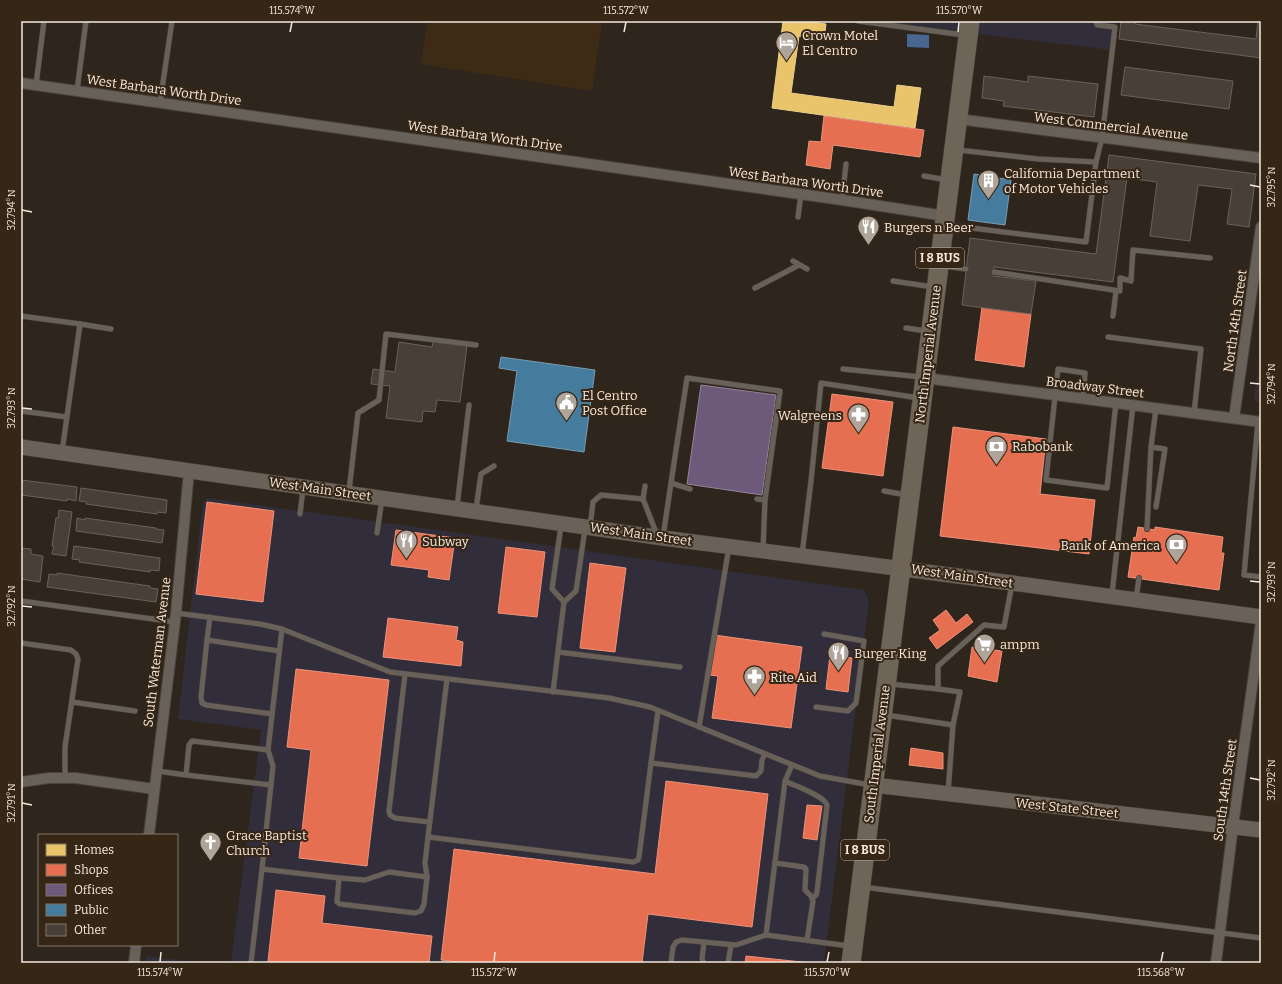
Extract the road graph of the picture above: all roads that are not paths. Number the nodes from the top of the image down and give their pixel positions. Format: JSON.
{"nodes":[{"id":1,"x":44,"y":21,"type":"edge"},
{"id":2,"x":86,"y":21,"type":"edge"},
{"id":3,"x":172,"y":21,"type":"edge"},
{"id":4,"x":858,"y":21,"type":"edge"},
{"id":5,"x":1100,"y":23,"type":"edge"},
{"id":6,"x":969,"y":28,"type":"edge"},
{"id":7,"x":21,"y":83,"type":"edge"},
{"id":8,"x":36,"y":85,"type":"junction"},
{"id":9,"x":77,"y":91,"type":"junction"},
{"id":10,"x":160,"y":103,"type":"junction"},
{"id":11,"x":958,"y":119,"type":"junction"},
{"id":12,"x":1102,"y":138,"type":"junction"},
{"id":13,"x":954,"y":149,"type":"junction"},
{"id":14,"x":1261,"y":158,"type":"edge"},
{"id":15,"x":1096,"y":162,"type":"junction"},
{"id":16,"x":846,"y":164,"type":"dead end"},
{"id":17,"x":924,"y":176,"type":"dead end"},
{"id":18,"x":950,"y":181,"type":"junction"},
{"id":19,"x":801,"y":194,"type":"junction"},
{"id":20,"x":842,"y":200,"type":"junction"},
{"id":21,"x":798,"y":217,"type":"dead end"},
{"id":22,"x":945,"y":220,"type":"junction"},
{"id":23,"x":1261,"y":227,"type":"edge"},
{"id":24,"x":1210,"y":258,"type":"dead end"},
{"id":25,"x":792,"y":261,"type":"dead end"},
{"id":26,"x":799,"y":265,"type":"junction"},
{"id":27,"x":939,"y":265,"type":"junction"},
{"id":28,"x":966,"y":268,"type":"dead end"},
{"id":29,"x":807,"y":269,"type":"dead end"},
{"id":30,"x":994,"y":272,"type":"dead end"},
{"id":31,"x":893,"y":281,"type":"dead end"},
{"id":32,"x":936,"y":287,"type":"junction"},
{"id":33,"x":755,"y":288,"type":"dead end"},
{"id":34,"x":1116,"y":291,"type":"junction"},
{"id":35,"x":21,"y":316,"type":"edge"},
{"id":36,"x":1113,"y":316,"type":"dead end"},
{"id":37,"x":80,"y":324,"type":"junction"},
{"id":38,"x":111,"y":328,"type":"dead end"},
{"id":39,"x":906,"y":328,"type":"dead end"},
{"id":40,"x":931,"y":332,"type":"junction"},
{"id":41,"x":1108,"y":337,"type":"dead end"},
{"id":42,"x":476,"y":346,"type":"dead end"},
{"id":43,"x":842,"y":369,"type":"dead end"},
{"id":44,"x":925,"y":378,"type":"junction"},
{"id":45,"x":1054,"y":394,"type":"junction"},
{"id":46,"x":1083,"y":398,"type":"junction"},
{"id":47,"x":922,"y":399,"type":"junction"},
{"id":48,"x":1116,"y":402,"type":"junction"},
{"id":49,"x":1133,"y":404,"type":"junction"},
{"id":50,"x":469,"y":405,"type":"dead end"},
{"id":51,"x":1156,"y":408,"type":"junction"},
{"id":52,"x":21,"y":410,"type":"edge"},
{"id":53,"x":1194,"y":413,"type":"junction"},
{"id":54,"x":67,"y":417,"type":"junction"},
{"id":55,"x":1234,"y":418,"type":"junction"},
{"id":56,"x":1259,"y":421,"type":"edge"},
{"id":57,"x":21,"y":447,"type":"edge"},
{"id":58,"x":1151,"y":447,"type":"junction"},
{"id":59,"x":62,"y":453,"type":"junction"},
{"id":60,"x":1254,"y":463,"type":"junction"},
{"id":61,"x":1261,"y":464,"type":"edge"},
{"id":62,"x":494,"y":466,"type":"dead end"},
{"id":63,"x":189,"y":471,"type":"junction"},
{"id":64,"x":672,"y":483,"type":"junction"},
{"id":65,"x":645,"y":486,"type":"dead end"},
{"id":66,"x":303,"y":487,"type":"junction"},
{"id":67,"x":690,"y":489,"type":"dead end"},
{"id":68,"x":884,"y":491,"type":"dead end"},
{"id":69,"x":348,"y":493,"type":"junction"},
{"id":70,"x":910,"y":496,"type":"junction"},
{"id":71,"x":382,"y":498,"type":"junction"},
{"id":72,"x":643,"y":499,"type":"junction"},
{"id":73,"x":757,"y":499,"type":"dead end"},
{"id":74,"x":766,"y":500,"type":"junction"},
{"id":75,"x":1156,"y":507,"type":"dead end"},
{"id":76,"x":456,"y":508,"type":"junction"},
{"id":77,"x":476,"y":511,"type":"junction"},
{"id":78,"x":300,"y":514,"type":"dead end"},
{"id":79,"x":561,"y":523,"type":"junction"},
{"id":80,"x":587,"y":526,"type":"junction"},
{"id":81,"x":1147,"y":529,"type":"dead end"},
{"id":82,"x":377,"y":533,"type":"dead end"},
{"id":83,"x":660,"y":537,"type":"junction"},
{"id":84,"x":729,"y":546,"type":"junction"},
{"id":85,"x":762,"y":551,"type":"junction"},
{"id":86,"x":802,"y":556,"type":"junction"},
{"id":87,"x":901,"y":568,"type":"junction"},
{"id":88,"x":1261,"y":577,"type":"edge"},
{"id":89,"x":1139,"y":578,"type":"dead end"},
{"id":90,"x":1012,"y":583,"type":"junction"},
{"id":91,"x":1111,"y":597,"type":"junction"},
{"id":92,"x":1136,"y":600,"type":"junction"},
{"id":93,"x":21,"y":601,"type":"edge"},
{"id":94,"x":564,"y":602,"type":"junction"},
{"id":95,"x":210,"y":617,"type":"junction"},
{"id":96,"x":175,"y":618,"type":"junction"},
{"id":97,"x":1261,"y":618,"type":"edge"},
{"id":98,"x":1261,"y":622,"type":"edge"},
{"id":99,"x":282,"y":629,"type":"junction"},
{"id":100,"x":824,"y":634,"type":"dead end"},
{"id":101,"x":207,"y":640,"type":"junction"},
{"id":102,"x":21,"y":643,"type":"edge"},
{"id":103,"x":279,"y":651,"type":"junction"},
{"id":104,"x":558,"y":652,"type":"junction"},
{"id":105,"x":680,"y":667,"type":"dead end"},
{"id":106,"x":405,"y":674,"type":"junction"},
{"id":107,"x":447,"y":679,"type":"junction"},
{"id":108,"x":886,"y":684,"type":"junction"},
{"id":109,"x":938,"y":689,"type":"junction"},
{"id":110,"x":553,"y":692,"type":"junction"},
{"id":111,"x":72,"y":702,"type":"junction"},
{"id":112,"x":816,"y":707,"type":"dead end"},
{"id":113,"x":135,"y":711,"type":"dead end"},
{"id":114,"x":658,"y":711,"type":"junction"},
{"id":115,"x":272,"y":714,"type":"junction"},
{"id":116,"x":882,"y":714,"type":"junction"},
{"id":117,"x":953,"y":725,"type":"junction"},
{"id":118,"x":699,"y":727,"type":"junction"},
{"id":119,"x":268,"y":750,"type":"junction"},
{"id":120,"x":765,"y":754,"type":"junction"},
{"id":121,"x":651,"y":763,"type":"junction"},
{"id":122,"x":792,"y":764,"type":"junction"},
{"id":123,"x":156,"y":770,"type":"junction"},
{"id":124,"x":186,"y":775,"type":"junction"},
{"id":125,"x":65,"y":778,"type":"junction"},
{"id":126,"x":785,"y":781,"type":"junction"},
{"id":127,"x":21,"y":782,"type":"edge"},
{"id":128,"x":271,"y":785,"type":"junction"},
{"id":129,"x":873,"y":786,"type":"junction"},
{"id":130,"x":154,"y":789,"type":"junction"},
{"id":131,"x":948,"y":794,"type":"junction"},
{"id":132,"x":429,"y":822,"type":"junction"},
{"id":133,"x":1233,"y":826,"type":"junction"},
{"id":134,"x":1261,"y":830,"type":"edge"},
{"id":135,"x":149,"y":834,"type":"edge"},
{"id":136,"x":428,"y":837,"type":"junction"},
{"id":137,"x":775,"y":863,"type":"junction"},
{"id":138,"x":262,"y":868,"type":"junction"},
{"id":139,"x":427,"y":877,"type":"junction"},
{"id":140,"x":339,"y":878,"type":"junction"},
{"id":141,"x":860,"y":887,"type":"junction"},
{"id":142,"x":812,"y":898,"type":"junction"},
{"id":143,"x":1220,"y":932,"type":"junction"},
{"id":144,"x":766,"y":936,"type":"junction"},
{"id":145,"x":1261,"y":938,"type":"edge"},
{"id":146,"x":807,"y":940,"type":"junction"},
{"id":147,"x":704,"y":942,"type":"junction"},
{"id":148,"x":731,"y":945,"type":"junction"},
{"id":149,"x":136,"y":946,"type":"edge"},
{"id":150,"x":852,"y":955,"type":"edge"},
{"id":151,"x":134,"y":963,"type":"edge"},
{"id":152,"x":251,"y":963,"type":"edge"},
{"id":153,"x":671,"y":963,"type":"edge"},
{"id":154,"x":704,"y":963,"type":"edge"},
{"id":155,"x":728,"y":963,"type":"edge"},
{"id":156,"x":1216,"y":963,"type":"edge"}],
"edges":[{"from":1,"to":8,"type":"lane"},
{"from":2,"to":9,"type":"lane"},
{"from":3,"to":10,"type":"lane"},
{"from":4,"to":6,"type":"lane"},
{"from":5,"to":12,"type":"lane"},
{"from":6,"to":11,"type":"highway","name":"North Imperial Avenue","number":"I 8 BUS"},
{"from":7,"to":8,"type":"street","name":"West Barbara Worth Drive"},
{"from":8,"to":9,"type":"street","name":"West Barbara Worth Drive"},
{"from":9,"to":10,"type":"street","name":"West Barbara Worth Drive"},
{"from":10,"to":19,"type":"street","name":"West Barbara Worth Drive"},
{"from":11,"to":12,"type":"street","name":"West Commercial Avenue"},
{"from":11,"to":13,"type":"highway","name":"North Imperial Avenue","number":"I 8 BUS"},
{"from":12,"to":14,"type":"street","name":"West Commercial Avenue"},
{"from":12,"to":15,"type":"lane"},
{"from":13,"to":15,"type":"lane"},
{"from":13,"to":18,"type":"highway","name":"North Imperial Avenue","number":"I 8 BUS"},
{"from":15,"to":22,"type":"lane"},
{"from":16,"to":20,"type":"lane"},
{"from":17,"to":18,"type":"lane"},
{"from":18,"to":22,"type":"highway","name":"North Imperial Avenue","number":"I 8 BUS"},
{"from":19,"to":20,"type":"street","name":"West Barbara Worth Drive"},
{"from":19,"to":21,"type":"lane"},
{"from":20,"to":22,"type":"street","name":"West Barbara Worth Drive"},
{"from":22,"to":27,"type":"highway","name":"North Imperial Avenue","number":"I 8 BUS"},
{"from":23,"to":55,"type":"street","name":"North 14th Street"},
{"from":24,"to":34,"type":"lane"},
{"from":25,"to":26,"type":"lane"},
{"from":26,"to":29,"type":"lane"},
{"from":26,"to":33,"type":"lane"},
{"from":27,"to":28,"type":"lane"},
{"from":27,"to":32,"type":"highway","name":"North Imperial Avenue","number":"I 8 BUS"},
{"from":30,"to":34,"type":"lane"},
{"from":31,"to":32,"type":"lane"},
{"from":32,"to":40,"type":"highway","name":"North Imperial Avenue","number":"I 8 BUS"},
{"from":34,"to":36,"type":"lane"},
{"from":35,"to":37,"type":"lane"},
{"from":37,"to":38,"type":"lane"},
{"from":37,"to":54,"type":"lane"},
{"from":39,"to":40,"type":"lane"},
{"from":40,"to":44,"type":"highway","name":"North Imperial Avenue","number":"I 8 BUS"},
{"from":41,"to":53,"type":"lane"},
{"from":42,"to":69,"type":"lane"},
{"from":43,"to":44,"type":"lane"},
{"from":44,"to":45,"type":"street","name":"Broadway Street"},
{"from":44,"to":47,"type":"highway","name":"North Imperial Avenue","number":"I 8 BUS"},
{"from":45,"to":46,"type":"street","name":"Broadway Street"},
{"from":45,"to":46,"type":"lane"},
{"from":45,"to":48,"type":"lane"},
{"from":46,"to":48,"type":"street","name":"Broadway Street"},
{"from":47,"to":70,"type":"highway","name":"North Imperial Avenue","number":"I 8 BUS"},
{"from":47,"to":86,"type":"lane"},
{"from":48,"to":49,"type":"street","name":"Broadway Street"},
{"from":49,"to":51,"type":"street","name":"Broadway Street"},
{"from":49,"to":91,"type":"lane"},
{"from":50,"to":76,"type":"lane"},
{"from":51,"to":53,"type":"street","name":"Broadway Street"},
{"from":51,"to":58,"type":"lane"},
{"from":52,"to":54,"type":"lane"},
{"from":53,"to":55,"type":"street","name":"Broadway Street"},
{"from":54,"to":59,"type":"lane"},
{"from":55,"to":56,"type":"street","name":"Broadway Street"},
{"from":56,"to":60,"type":"lane"},
{"from":57,"to":59,"type":"street","name":"West Main Street"},
{"from":58,"to":75,"type":"lane"},
{"from":58,"to":81,"type":"lane"},
{"from":59,"to":63,"type":"street","name":"West Main Street"},
{"from":60,"to":61,"type":"lane"},
{"from":60,"to":88,"type":"lane"},
{"from":62,"to":77,"type":"lane"},
{"from":63,"to":66,"type":"street","name":"West Main Street"},
{"from":63,"to":96,"type":"street","name":"South Waterman Avenue"},
{"from":64,"to":67,"type":"lane"},
{"from":64,"to":74,"type":"lane"},
{"from":64,"to":83,"type":"lane"},
{"from":65,"to":72,"type":"lane"},
{"from":66,"to":69,"type":"street","name":"West Main Street"},
{"from":66,"to":78,"type":"lane"},
{"from":68,"to":70,"type":"lane"},
{"from":69,"to":71,"type":"street","name":"West Main Street"},
{"from":70,"to":87,"type":"highway","name":"North Imperial Avenue","number":"I 8 BUS"},
{"from":71,"to":76,"type":"street","name":"West Main Street"},
{"from":71,"to":82,"type":"lane"},
{"from":72,"to":80,"type":"lane"},
{"from":72,"to":83,"type":"lane"},
{"from":73,"to":74,"type":"lane"},
{"from":74,"to":85,"type":"lane"},
{"from":76,"to":77,"type":"street","name":"West Main Street"},
{"from":77,"to":79,"type":"street","name":"West Main Street"},
{"from":79,"to":80,"type":"street","name":"West Main Street"},
{"from":79,"to":94,"type":"lane"},
{"from":80,"to":83,"type":"street","name":"West Main Street"},
{"from":80,"to":94,"type":"lane"},
{"from":83,"to":84,"type":"street","name":"West Main Street"},
{"from":84,"to":85,"type":"street","name":"West Main Street"},
{"from":84,"to":118,"type":"lane"},
{"from":85,"to":86,"type":"street","name":"West Main Street"},
{"from":86,"to":87,"type":"street","name":"West Main Street"},
{"from":87,"to":90,"type":"street","name":"West Main Street"},
{"from":87,"to":108,"type":"highway","name":"South Imperial Avenue","number":"I 8 BUS"},
{"from":89,"to":92,"type":"lane"},
{"from":90,"to":91,"type":"street","name":"West Main Street"},
{"from":90,"to":109,"type":"lane"},
{"from":91,"to":92,"type":"street","name":"West Main Street"},
{"from":92,"to":97,"type":"street","name":"West Main Street"},
{"from":93,"to":96,"type":"lane"},
{"from":94,"to":104,"type":"lane"},
{"from":95,"to":96,"type":"lane"},
{"from":95,"to":99,"type":"lane"},
{"from":95,"to":101,"type":"lane"},
{"from":96,"to":123,"type":"street","name":"South Waterman Avenue"},
{"from":98,"to":133,"type":"street","name":"South 14th Street"},
{"from":99,"to":103,"type":"lane"},
{"from":99,"to":106,"type":"lane"},
{"from":100,"to":112,"type":"lane"},
{"from":101,"to":103,"type":"lane"},
{"from":101,"to":115,"type":"lane"},
{"from":102,"to":111,"type":"lane"},
{"from":103,"to":115,"type":"lane"},
{"from":104,"to":105,"type":"lane"},
{"from":104,"to":110,"type":"lane"},
{"from":106,"to":107,"type":"lane"},
{"from":106,"to":132,"type":"lane"},
{"from":107,"to":110,"type":"lane"},
{"from":107,"to":132,"type":"lane"},
{"from":108,"to":109,"type":"lane"},
{"from":108,"to":116,"type":"highway","name":"South Imperial Avenue","number":"I 8 BUS"},
{"from":109,"to":117,"type":"lane"},
{"from":110,"to":114,"type":"lane"},
{"from":111,"to":113,"type":"lane"},
{"from":111,"to":125,"type":"lane"},
{"from":114,"to":118,"type":"lane"},
{"from":114,"to":121,"type":"lane"},
{"from":115,"to":119,"type":"lane"},
{"from":116,"to":117,"type":"lane"},
{"from":116,"to":129,"type":"highway","name":"South Imperial Avenue","number":"I 8 BUS"},
{"from":117,"to":131,"type":"lane"},
{"from":118,"to":120,"type":"lane"},
{"from":119,"to":124,"type":"lane"},
{"from":119,"to":128,"type":"lane"},
{"from":120,"to":121,"type":"lane"},
{"from":120,"to":122,"type":"lane"},
{"from":121,"to":136,"type":"lane"},
{"from":122,"to":126,"type":"lane"},
{"from":122,"to":129,"type":"lane"},
{"from":123,"to":124,"type":"lane"},
{"from":123,"to":130,"type":"street","name":"South Waterman Avenue"},
{"from":124,"to":128,"type":"lane"},
{"from":125,"to":127,"type":"street"},
{"from":125,"to":130,"type":"street"},
{"from":126,"to":137,"type":"lane"},
{"from":126,"to":142,"type":"lane"},
{"from":128,"to":138,"type":"lane"},
{"from":129,"to":131,"type":"street","name":"West State Street"},
{"from":129,"to":141,"type":"highway","name":"South Imperial Avenue","number":"I 8 BUS"},
{"from":130,"to":135,"type":"street","name":"South Waterman Avenue"},
{"from":131,"to":133,"type":"street","name":"West State Street"},
{"from":132,"to":136,"type":"lane"},
{"from":133,"to":134,"type":"street","name":"West State Street"},
{"from":133,"to":143,"type":"street","name":"South 14th Street"},
{"from":136,"to":139,"type":"lane"},
{"from":137,"to":142,"type":"lane"},
{"from":137,"to":144,"type":"lane"},
{"from":138,"to":140,"type":"lane"},
{"from":138,"to":152,"type":"lane"},
{"from":139,"to":140,"type":"lane"},
{"from":139,"to":140,"type":"lane"},
{"from":141,"to":143,"type":"lane"},
{"from":141,"to":150,"type":"highway","name":"South Imperial Avenue","number":"I 8 BUS"},
{"from":142,"to":146,"type":"lane"},
{"from":143,"to":145,"type":"lane"},
{"from":143,"to":156,"type":"street","name":"South 14th Street"},
{"from":144,"to":146,"type":"lane"},
{"from":144,"to":148,"type":"lane"},
{"from":146,"to":150,"type":"lane"},
{"from":147,"to":148,"type":"lane"},
{"from":147,"to":153,"type":"lane"},
{"from":147,"to":154,"type":"lane"},
{"from":148,"to":155,"type":"lane"},
{"from":149,"to":151,"type":"street"}]}
